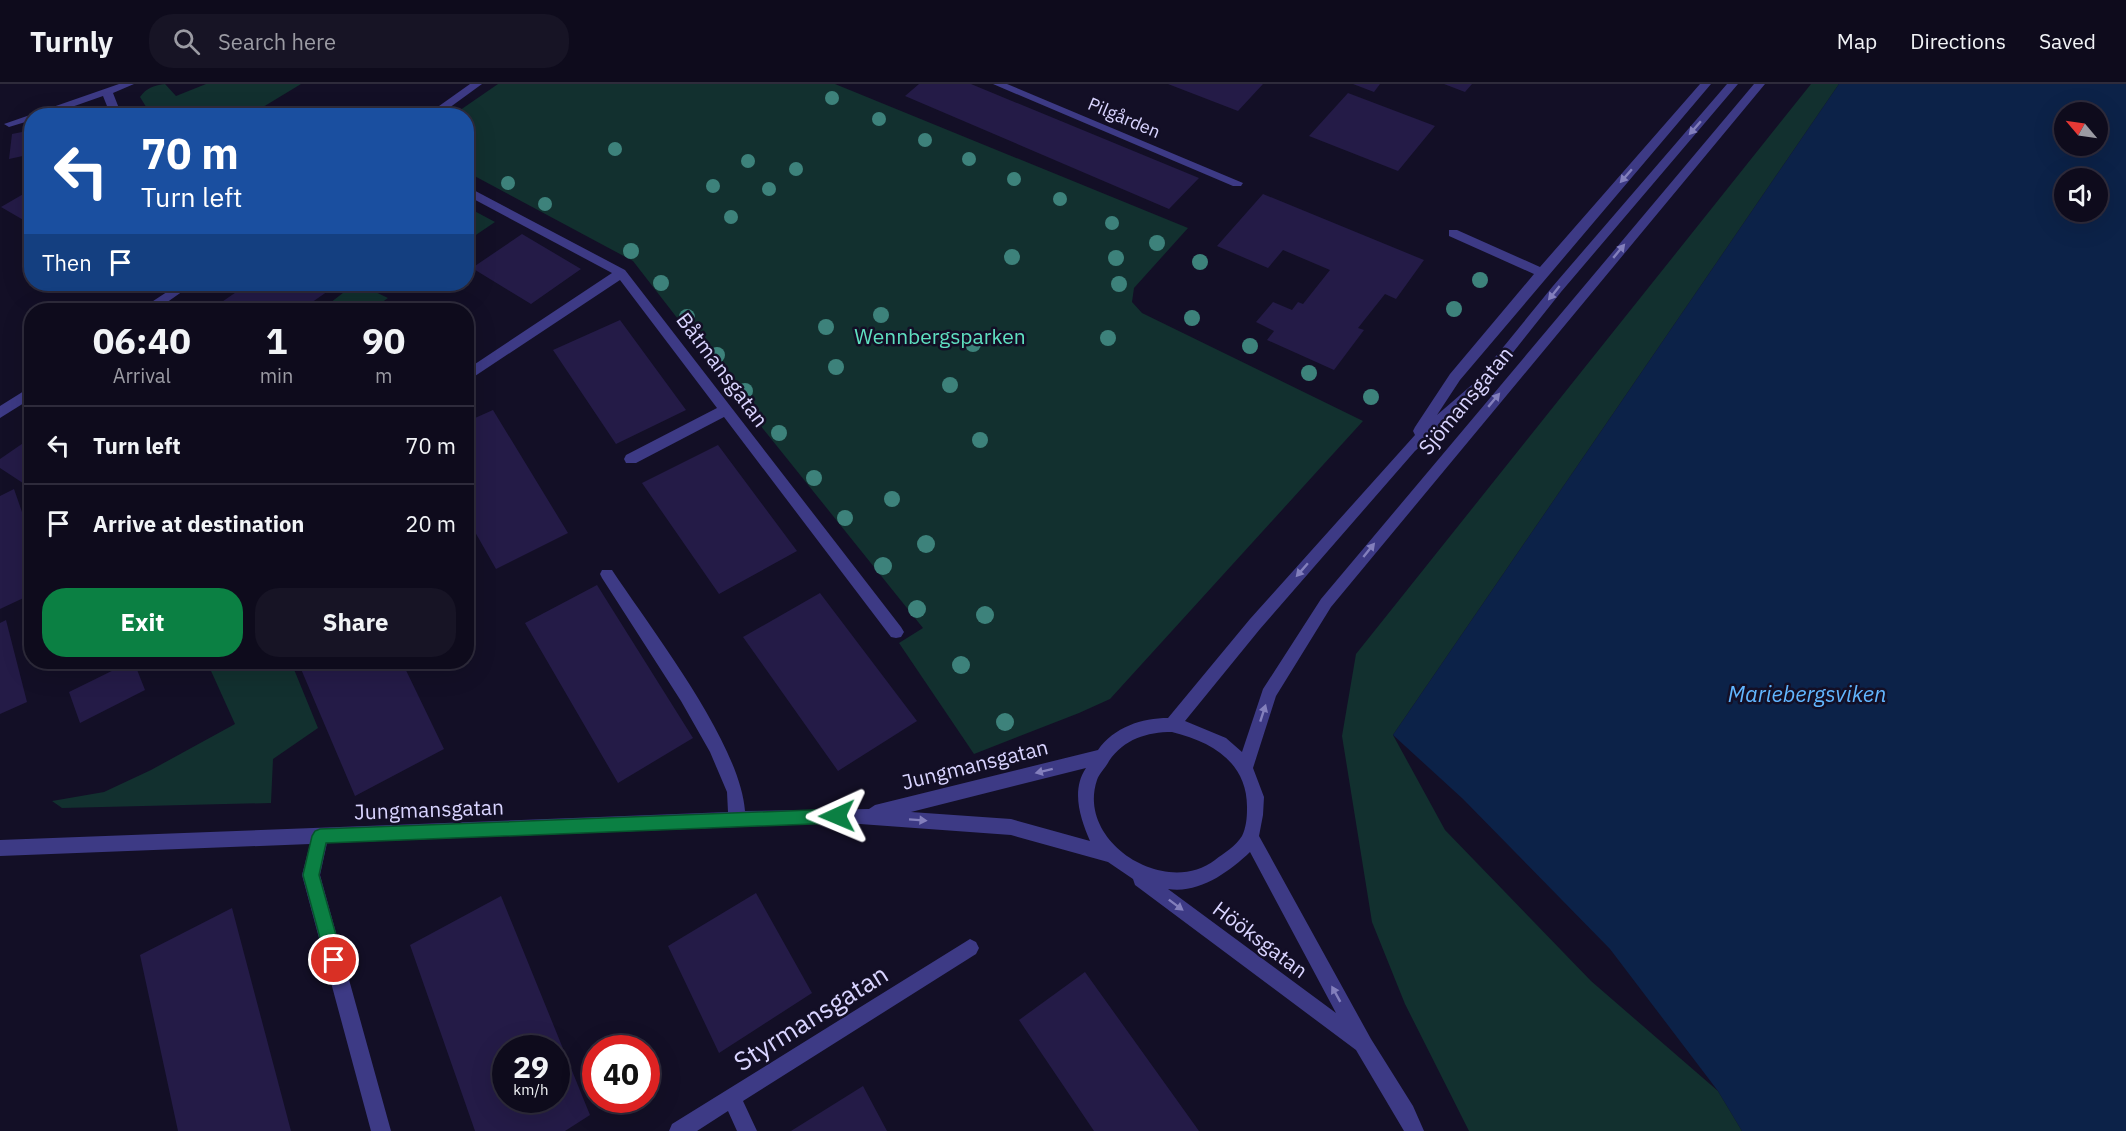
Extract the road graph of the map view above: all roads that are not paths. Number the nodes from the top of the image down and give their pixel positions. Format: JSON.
{"nodes":[{"id":1,"x":129,"y":84,"type":"edge"},
{"id":2,"x":477,"y":84,"type":"edge"},
{"id":3,"x":998,"y":84,"type":"edge"},
{"id":4,"x":1706,"y":84,"type":"edge"},
{"id":5,"x":1733,"y":84,"type":"edge"},
{"id":6,"x":1760,"y":84,"type":"edge"},
{"id":7,"x":106,"y":91,"type":"junction"},
{"id":8,"x":56,"y":108,"type":"edge"},
{"id":9,"x":112,"y":108,"type":"edge"},
{"id":10,"x":442,"y":108,"type":"edge"},
{"id":11,"x":24,"y":119,"type":"edge"},
{"id":12,"x":9,"y":124,"type":"dead end"},
{"id":13,"x":1237,"y":183,"type":"dead end"},
{"id":14,"x":474,"y":194,"type":"edge"},
{"id":15,"x":1453,"y":233,"type":"dead end"},
{"id":16,"x":621,"y":273,"type":"junction"},
{"id":17,"x":1542,"y":273,"type":"junction"},
{"id":18,"x":176,"y":291,"type":"edge"},
{"id":19,"x":158,"y":303,"type":"edge"},
{"id":20,"x":474,"y":372,"type":"edge"},
{"id":21,"x":24,"y":396,"type":"edge"},
{"id":22,"x":726,"y":410,"type":"junction"},
{"id":23,"x":0,"y":413,"type":"edge"},
{"id":24,"x":1410,"y":447,"type":"junction"},
{"id":25,"x":631,"y":459,"type":"dead end"},
{"id":26,"x":607,"y":574,"type":"dead end"},
{"id":27,"x":896,"y":632,"type":"dead end"},
{"id":28,"x":1172,"y":725,"type":"junction"},
{"id":29,"x":1100,"y":757,"type":"junction"},
{"id":30,"x":1245,"y":768,"type":"junction"},
{"id":31,"x":860,"y":816,"type":"junction"},
{"id":32,"x":737,"y":820,"type":"junction"},
{"id":33,"x":320,"y":836,"type":"junction"},
{"id":34,"x":1252,"y":838,"type":"junction"},
{"id":35,"x":0,"y":848,"type":"edge"},
{"id":36,"x":1109,"y":854,"type":"junction"},
{"id":37,"x":1129,"y":870,"type":"junction"},
{"id":38,"x":969,"y":948,"type":"dead end"},
{"id":39,"x":1365,"y":1046,"type":"junction"},
{"id":40,"x":732,"y":1098,"type":"junction"},
{"id":41,"x":381,"y":1131,"type":"edge"},
{"id":42,"x":679,"y":1131,"type":"edge"},
{"id":43,"x":747,"y":1131,"type":"edge"},
{"id":44,"x":1414,"y":1131,"type":"edge"}],
"edges":[{"from":1,"to":7,"type":"street"},
{"from":2,"to":10,"type":"street"},
{"from":3,"to":13,"type":"street","name":"Pilgården"},
{"from":4,"to":17,"type":"street","name":"Sjömansgatan","one_way":true},
{"from":5,"to":24,"type":"street","name":"Sjömansgatan","one_way":true},
{"from":30,"to":6,"type":"street","name":"Sjömansgatan","one_way":true},
{"from":7,"to":8,"type":"street"},
{"from":7,"to":9,"type":"street"},
{"from":11,"to":12,"type":"street"},
{"from":14,"to":16,"type":"street","name":"Båtmansgatan"},
{"from":15,"to":17,"type":"street"},
{"from":16,"to":20,"type":"street"},
{"from":16,"to":22,"type":"street","name":"Båtmansgatan"},
{"from":17,"to":24,"type":"street","name":"Sjömansgatan"},
{"from":18,"to":19,"type":"street"},
{"from":21,"to":23,"type":"street"},
{"from":22,"to":25,"type":"street"},
{"from":22,"to":27,"type":"street","name":"Båtmansgatan"},
{"from":24,"to":28,"type":"street","name":"Sjömansgatan","one_way":true},
{"from":26,"to":32,"type":"street"},
{"from":28,"to":29,"type":"street"},
{"from":28,"to":30,"type":"street"},
{"from":29,"to":31,"type":"street","name":"Jungmansgatan","one_way":true},
{"from":29,"to":36,"type":"street"},
{"from":30,"to":34,"type":"street"},
{"from":31,"to":32,"type":"street","name":"Jungmansgatan"},
{"from":31,"to":36,"type":"street","name":"Jungmansgatan","one_way":true},
{"from":32,"to":33,"type":"street","name":"Jungmansgatan"},
{"from":33,"to":35,"type":"street","name":"Jungmansgatan"},
{"from":33,"to":41,"type":"street"},
{"from":34,"to":37,"type":"street"},
{"from":39,"to":34,"type":"street","name":"Hööksgatan","one_way":true},
{"from":36,"to":37,"type":"street"},
{"from":37,"to":39,"type":"street","name":"Hööksgatan","one_way":true},
{"from":38,"to":40,"type":"street","name":"Styrmansgatan"},
{"from":39,"to":44,"type":"street","name":"Hööksgatan"},
{"from":40,"to":42,"type":"street","name":"Styrmansgatan"},
{"from":40,"to":43,"type":"street"}]}
